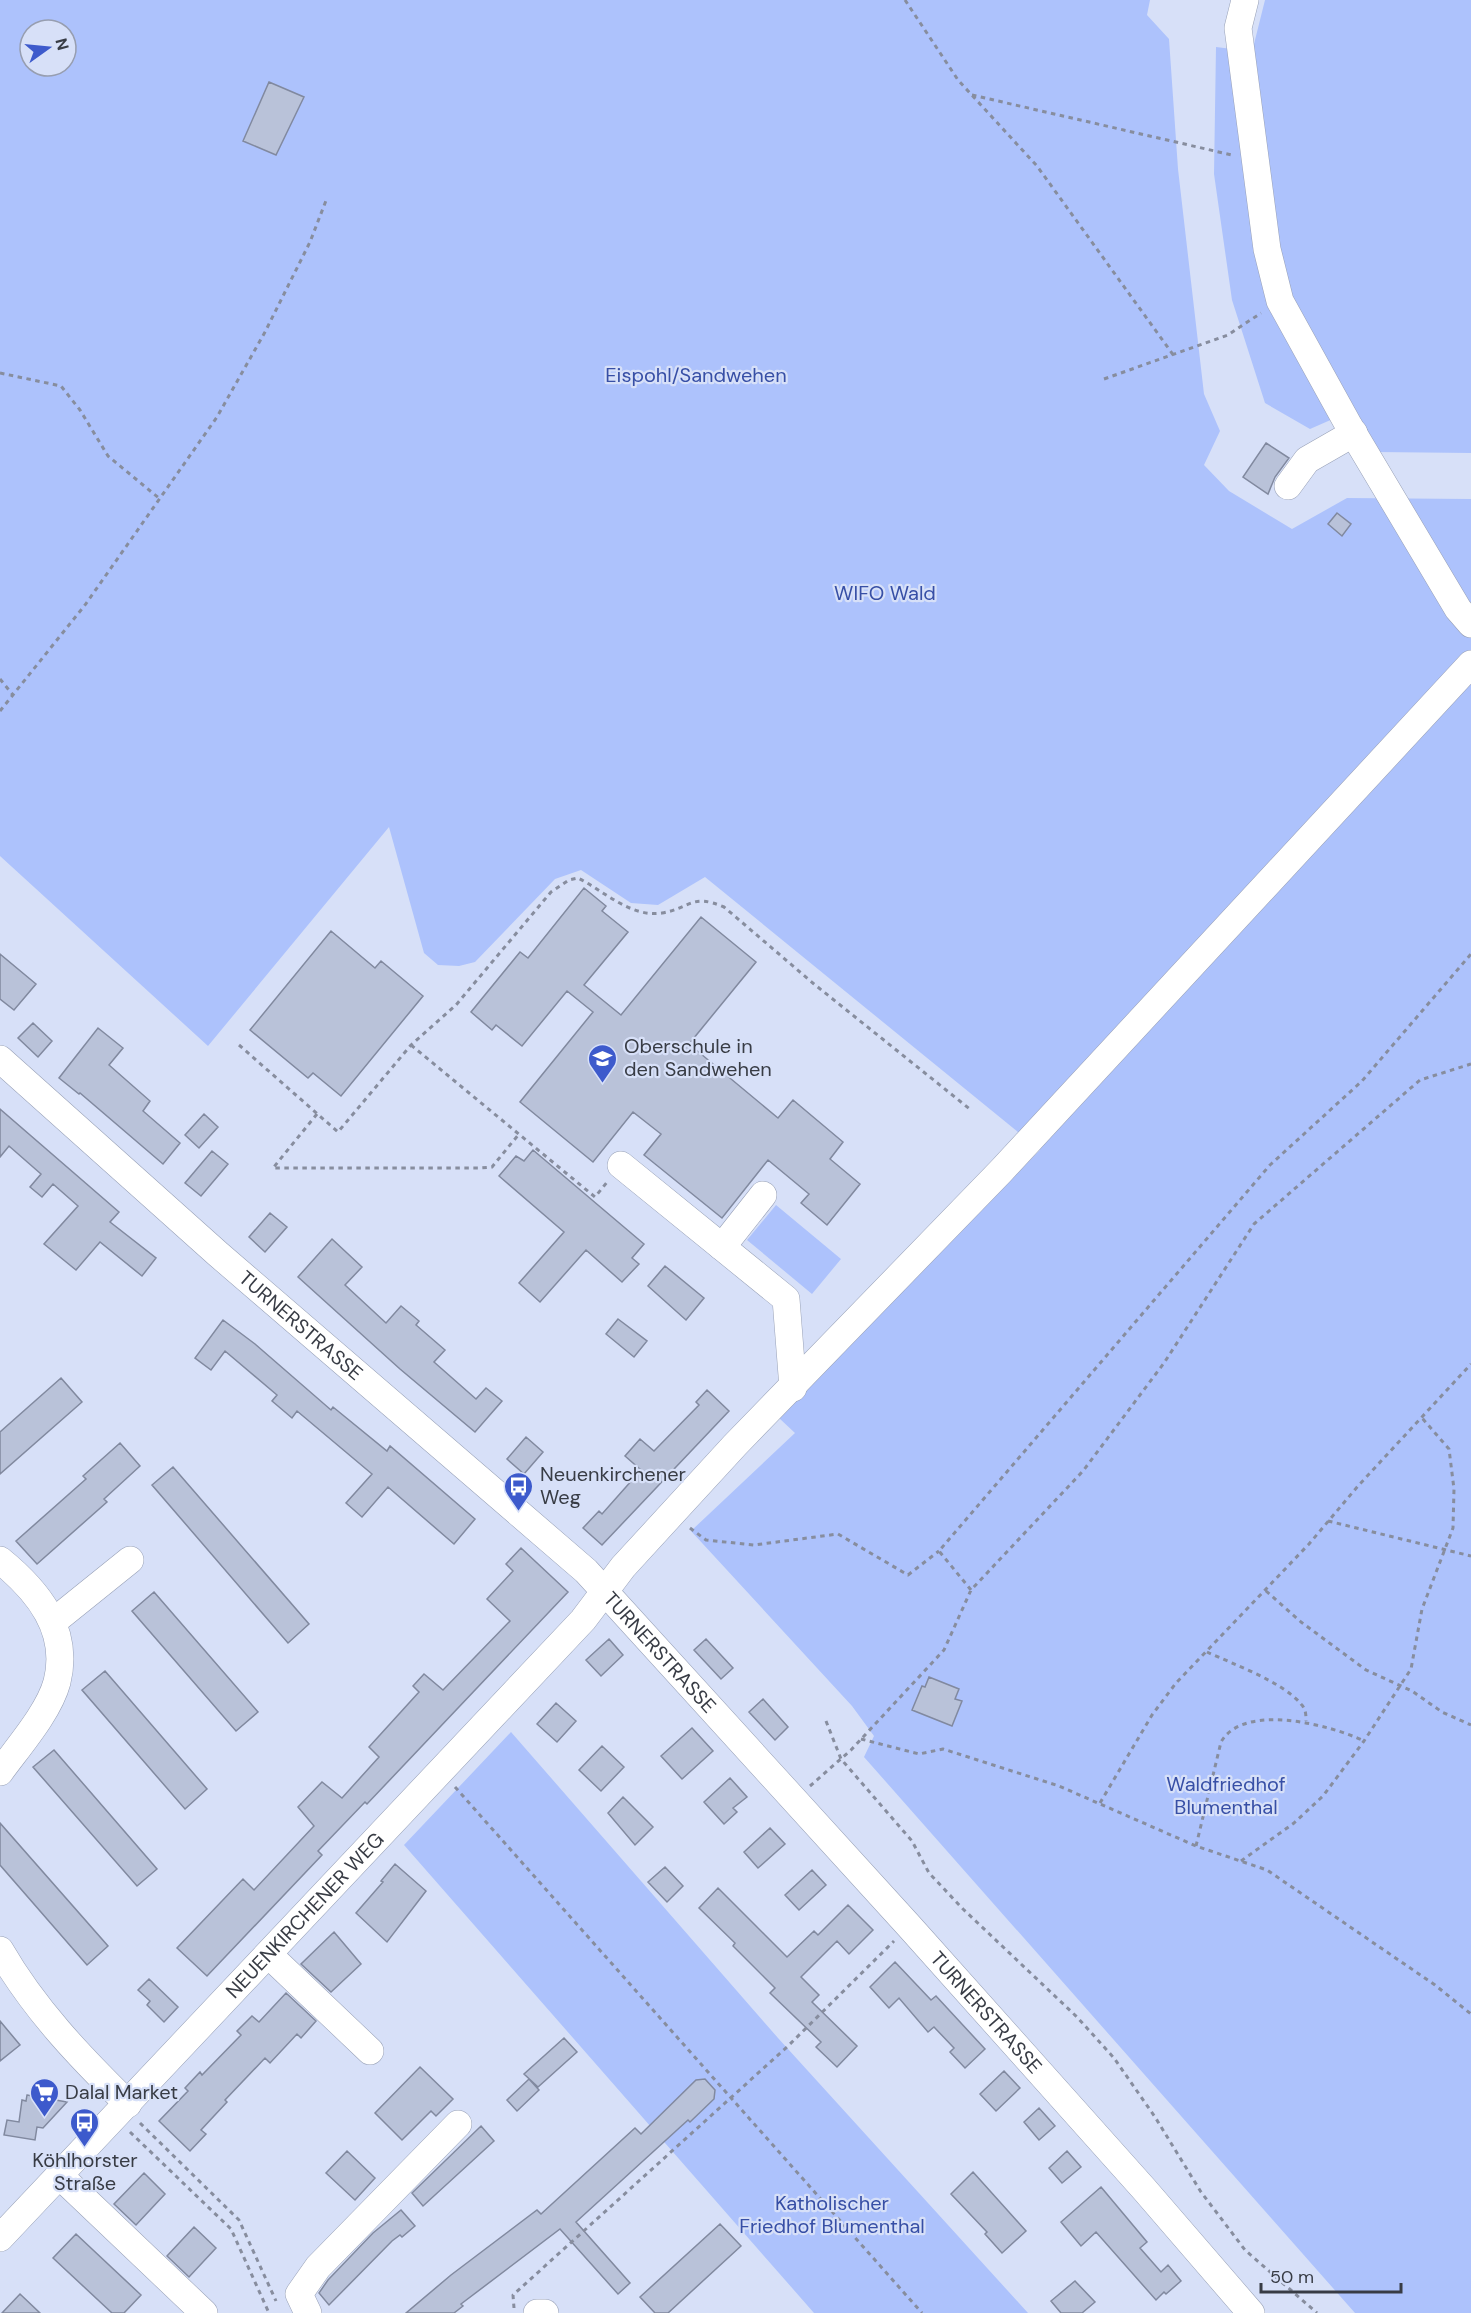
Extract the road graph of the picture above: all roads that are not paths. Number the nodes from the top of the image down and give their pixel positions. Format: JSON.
{"nodes":[{"id":1,"x":1245,"y":0,"type":"edge"},
{"id":2,"x":1354,"y":433,"type":"junction"},
{"id":3,"x":1288,"y":486,"type":"dead end"},
{"id":4,"x":1471,"y":624,"type":"edge"},
{"id":5,"x":1471,"y":664,"type":"edge"},
{"id":6,"x":0,"y":1059,"type":"edge"},
{"id":7,"x":621,"y":1166,"type":"road end"},
{"id":8,"x":764,"y":1195,"type":"dead end"},
{"id":9,"x":722,"y":1247,"type":"junction"},
{"id":10,"x":793,"y":1388,"type":"junction"},
{"id":11,"x":0,"y":1560,"type":"edge"},
{"id":12,"x":130,"y":1560,"type":"dead end"},
{"id":13,"x":605,"y":1590,"type":"junction"},
{"id":14,"x":53,"y":1622,"type":"junction"},
{"id":15,"x":0,"y":1772,"type":"edge"},
{"id":16,"x":0,"y":1950,"type":"edge"},
{"id":17,"x":269,"y":1954,"type":"junction"},
{"id":18,"x":8,"y":1981,"type":"edge"},
{"id":19,"x":370,"y":2051,"type":"dead end"},
{"id":20,"x":121,"y":2111,"type":"junction"},
{"id":21,"x":458,"y":2124,"type":"dead end"},
{"id":22,"x":59,"y":2175,"type":"junction"},
{"id":23,"x":0,"y":2238,"type":"edge"},
{"id":24,"x":204,"y":2313,"type":"edge"},
{"id":25,"x":308,"y":2313,"type":"edge"},
{"id":26,"x":537,"y":2313,"type":"edge"},
{"id":27,"x":545,"y":2313,"type":"edge"},
{"id":28,"x":1251,"y":2313,"type":"edge"}],
"edges":[{"from":1,"to":2,"type":"street"},
{"from":2,"to":3,"type":"street"},
{"from":2,"to":4,"type":"street"},
{"from":5,"to":10,"type":"street","name":"NEUENKIRCHENER WEG"},
{"from":6,"to":13,"type":"street","name":"TURNERSTRASSE"},
{"from":7,"to":9,"type":"street"},
{"from":8,"to":9,"type":"street"},
{"from":9,"to":10,"type":"street"},
{"from":10,"to":13,"type":"street","name":"NEUENKIRCHENER WEG"},
{"from":11,"to":14,"type":"street"},
{"from":12,"to":14,"type":"street"},
{"from":13,"to":17,"type":"street","name":"NEUENKIRCHENER WEG"},
{"from":13,"to":28,"type":"street","name":"TURNERSTRASSE"},
{"from":14,"to":15,"type":"street"},
{"from":16,"to":18,"type":"street"},
{"from":17,"to":19,"type":"street"},
{"from":17,"to":20,"type":"street","name":"NEUENKIRCHENER WEG"},
{"from":18,"to":20,"type":"street"},
{"from":20,"to":22,"type":"street","name":"NEUENKIRCHENER WEG"},
{"from":21,"to":25,"type":"street"},
{"from":22,"to":23,"type":"street","name":"NEUENKIRCHENER WEG"},
{"from":22,"to":24,"type":"street"},
{"from":26,"to":27,"type":"street"}]}
